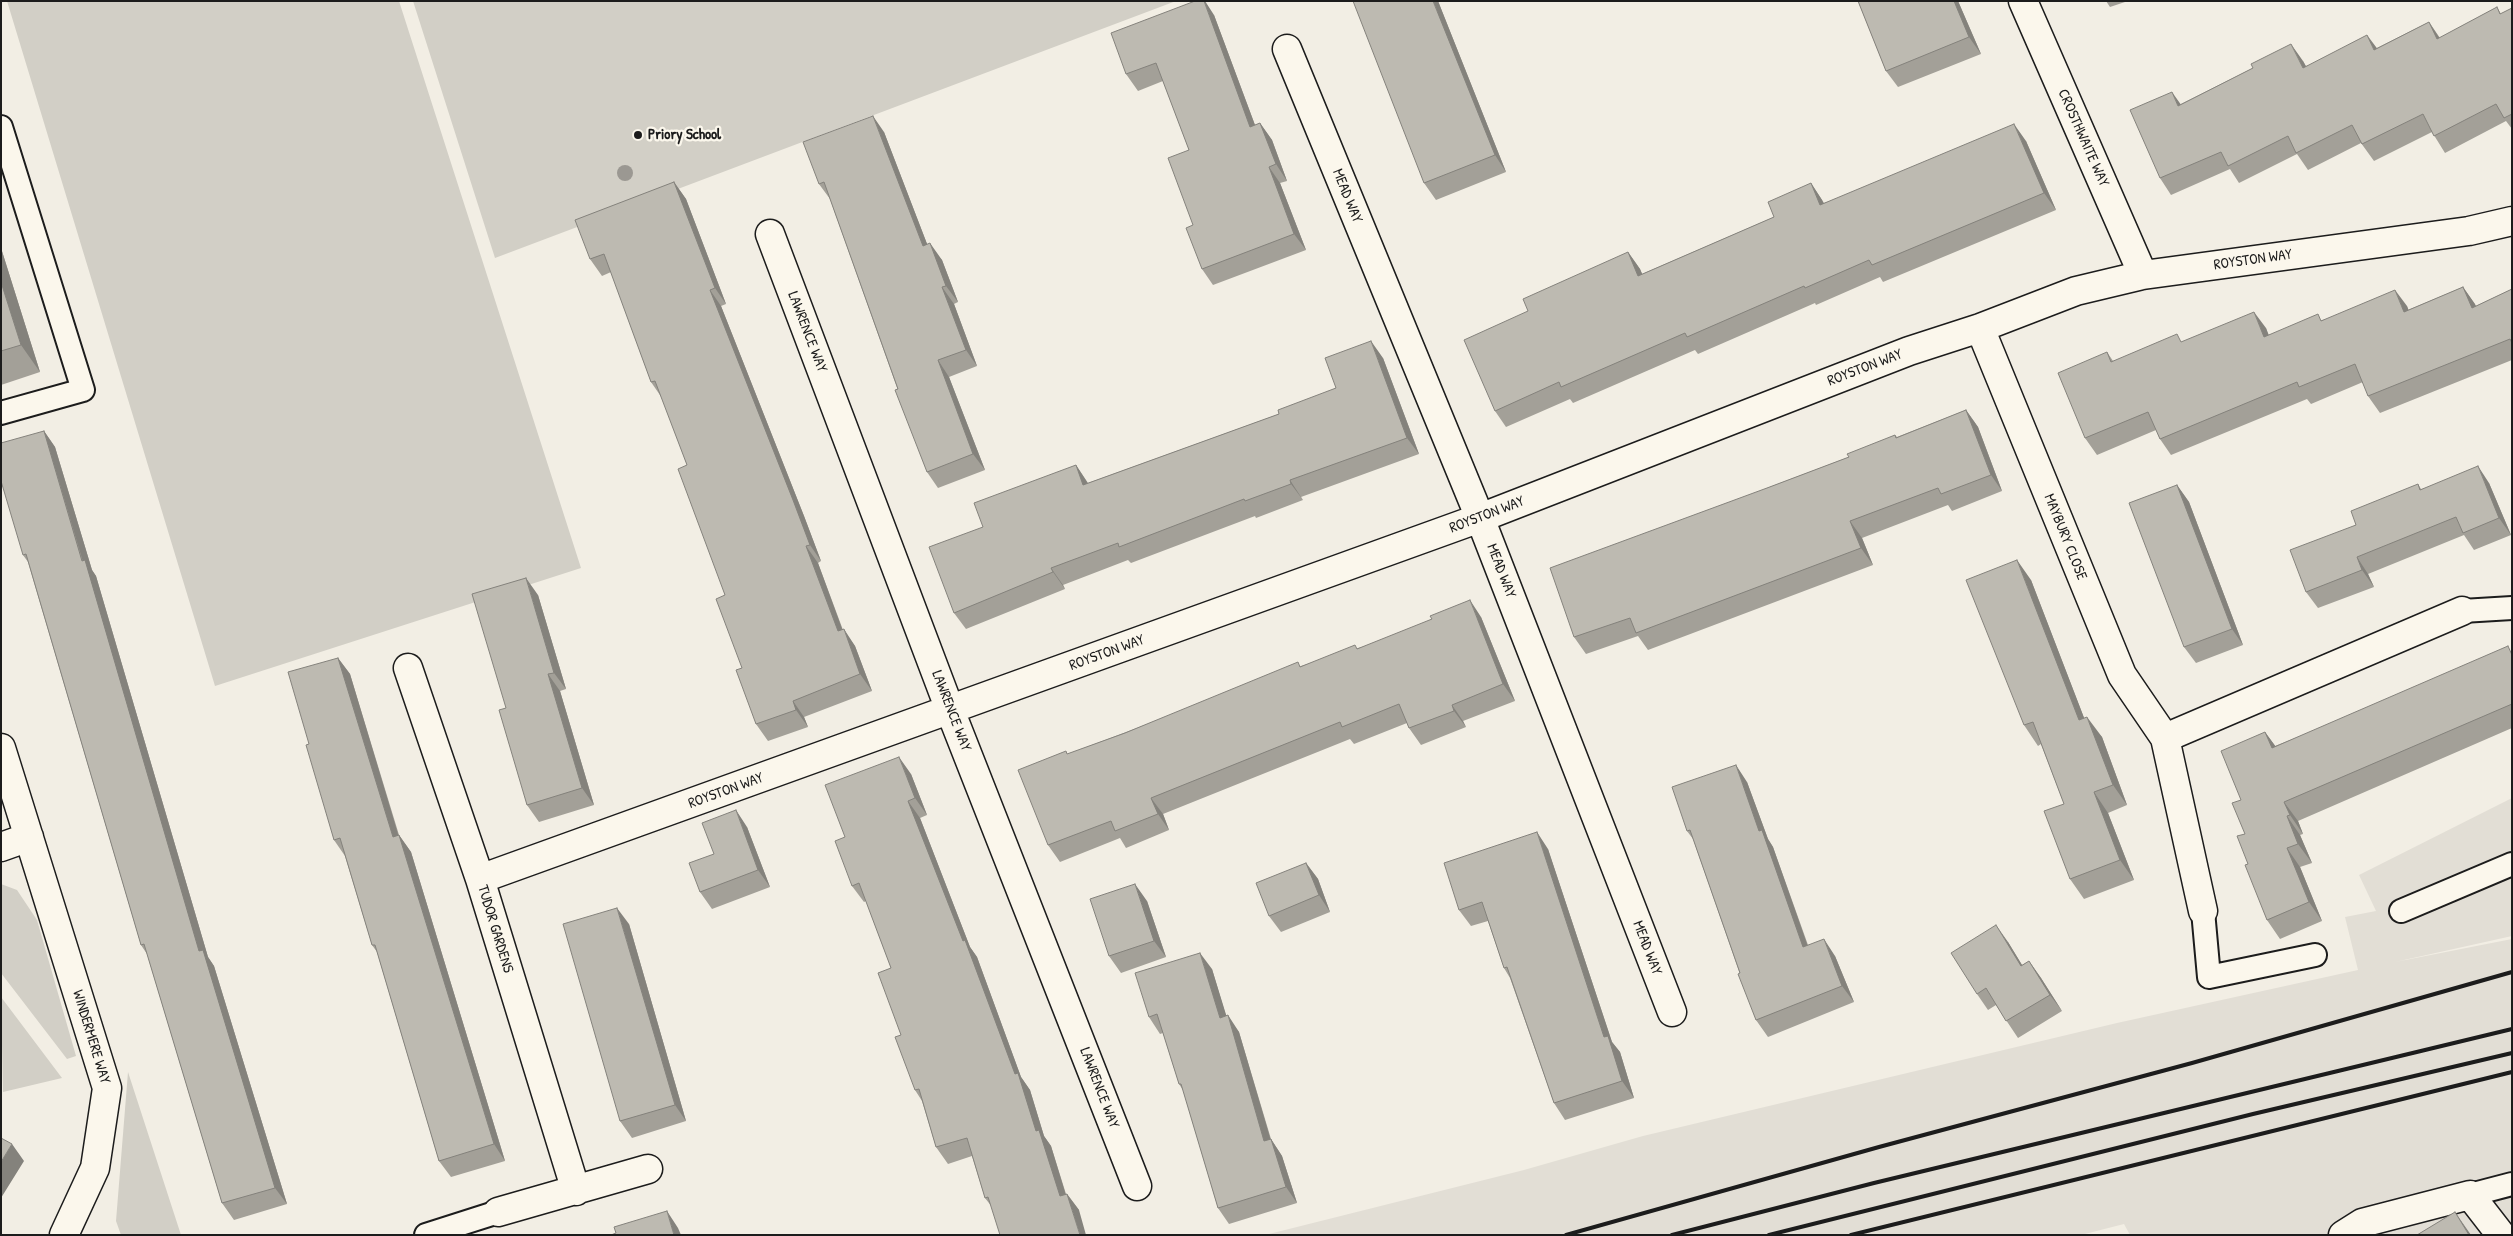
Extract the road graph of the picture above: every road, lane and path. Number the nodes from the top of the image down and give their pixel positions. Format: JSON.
{"nodes":[{"id":1,"x":2023,"y":1,"type":"edge"},
{"id":2,"x":1286,"y":49,"type":"dead end"},
{"id":3,"x":1,"y":127,"type":"edge"},
{"id":4,"x":2512,"y":221,"type":"edge"},
{"id":5,"x":770,"y":234,"type":"dead end"},
{"id":6,"x":2143,"y":275,"type":"junction"},
{"id":7,"x":1980,"y":328,"type":"junction"},
{"id":8,"x":1,"y":413,"type":"edge"},
{"id":9,"x":1480,"y":518,"type":"junction"},
{"id":10,"x":2512,"y":608,"type":"edge"},
{"id":11,"x":2462,"y":611,"type":"joint"},
{"id":12,"x":408,"y":668,"type":"dead end"},
{"id":13,"x":950,"y":710,"type":"junction"},
{"id":14,"x":2166,"y":738,"type":"junction"},
{"id":15,"x":1,"y":748,"type":"edge"},
{"id":16,"x":29,"y":838,"type":"junction"},
{"id":17,"x":1,"y":847,"type":"edge"},
{"id":18,"x":2512,"y":864,"type":"edge"},
{"id":19,"x":480,"y":880,"type":"junction"},
{"id":20,"x":2202,"y":911,"type":"joint"},
{"id":21,"x":2400,"y":912,"type":"dead end"},
{"id":22,"x":2315,"y":955,"type":"dead end"},
{"id":23,"x":1672,"y":1012,"type":"dead end"},
{"id":24,"x":648,"y":1169,"type":"dead end"},
{"id":25,"x":2512,"y":1184,"type":"edge"},
{"id":26,"x":1138,"y":1186,"type":"dead end"},
{"id":27,"x":576,"y":1191,"type":"junction"},
{"id":28,"x":2470,"y":1195,"type":"junction"},
{"id":29,"x":498,"y":1212,"type":"joint"},
{"id":30,"x":64,"y":1235,"type":"edge"},
{"id":31,"x":426,"y":1235,"type":"edge"},
{"id":32,"x":2343,"y":1235,"type":"edge"},
{"id":33,"x":2501,"y":1235,"type":"edge"}],
"edges":[{"from":1,"to":6,"type":"street","name":"CROSTHWAITE WAY"},
{"from":2,"to":9,"type":"street","name":"MEAD WAY"},
{"from":3,"to":8,"type":"lane"},
{"from":4,"to":6,"type":"street","name":"ROYSTON WAY"},
{"from":5,"to":13,"type":"street","name":"LAWRENCE WAY"},
{"from":6,"to":7,"type":"street","name":"ROYSTON WAY"},
{"from":7,"to":9,"type":"street","name":"ROYSTON WAY"},
{"from":7,"to":14,"type":"street","name":"MAYBURY CLOSE"},
{"from":9,"to":13,"type":"street","name":"ROYSTON WAY"},
{"from":9,"to":23,"type":"street","name":"MEAD WAY"},
{"from":10,"to":11,"type":"lane"},
{"from":11,"to":14,"type":"street"},
{"from":12,"to":19,"type":"street","name":"TUDOR GARDENS"},
{"from":13,"to":19,"type":"street","name":"ROYSTON WAY"},
{"from":13,"to":26,"type":"street","name":"LAWRENCE WAY"},
{"from":14,"to":20,"type":"street","name":"MAYBURY CLOSE"},
{"from":15,"to":16,"type":"street","name":"WINDERMERE WAY"},
{"from":16,"to":17,"type":"street"},
{"from":16,"to":30,"type":"street","name":"WINDERMERE WAY"},
{"from":18,"to":21,"type":"lane"},
{"from":19,"to":27,"type":"street","name":"TUDOR GARDENS"},
{"from":20,"to":22,"type":"lane"},
{"from":24,"to":27,"type":"street"},
{"from":25,"to":28,"type":"lane"},
{"from":27,"to":29,"type":"street"},
{"from":28,"to":32,"type":"street"},
{"from":28,"to":33,"type":"street"},
{"from":29,"to":31,"type":"lane"}]}
